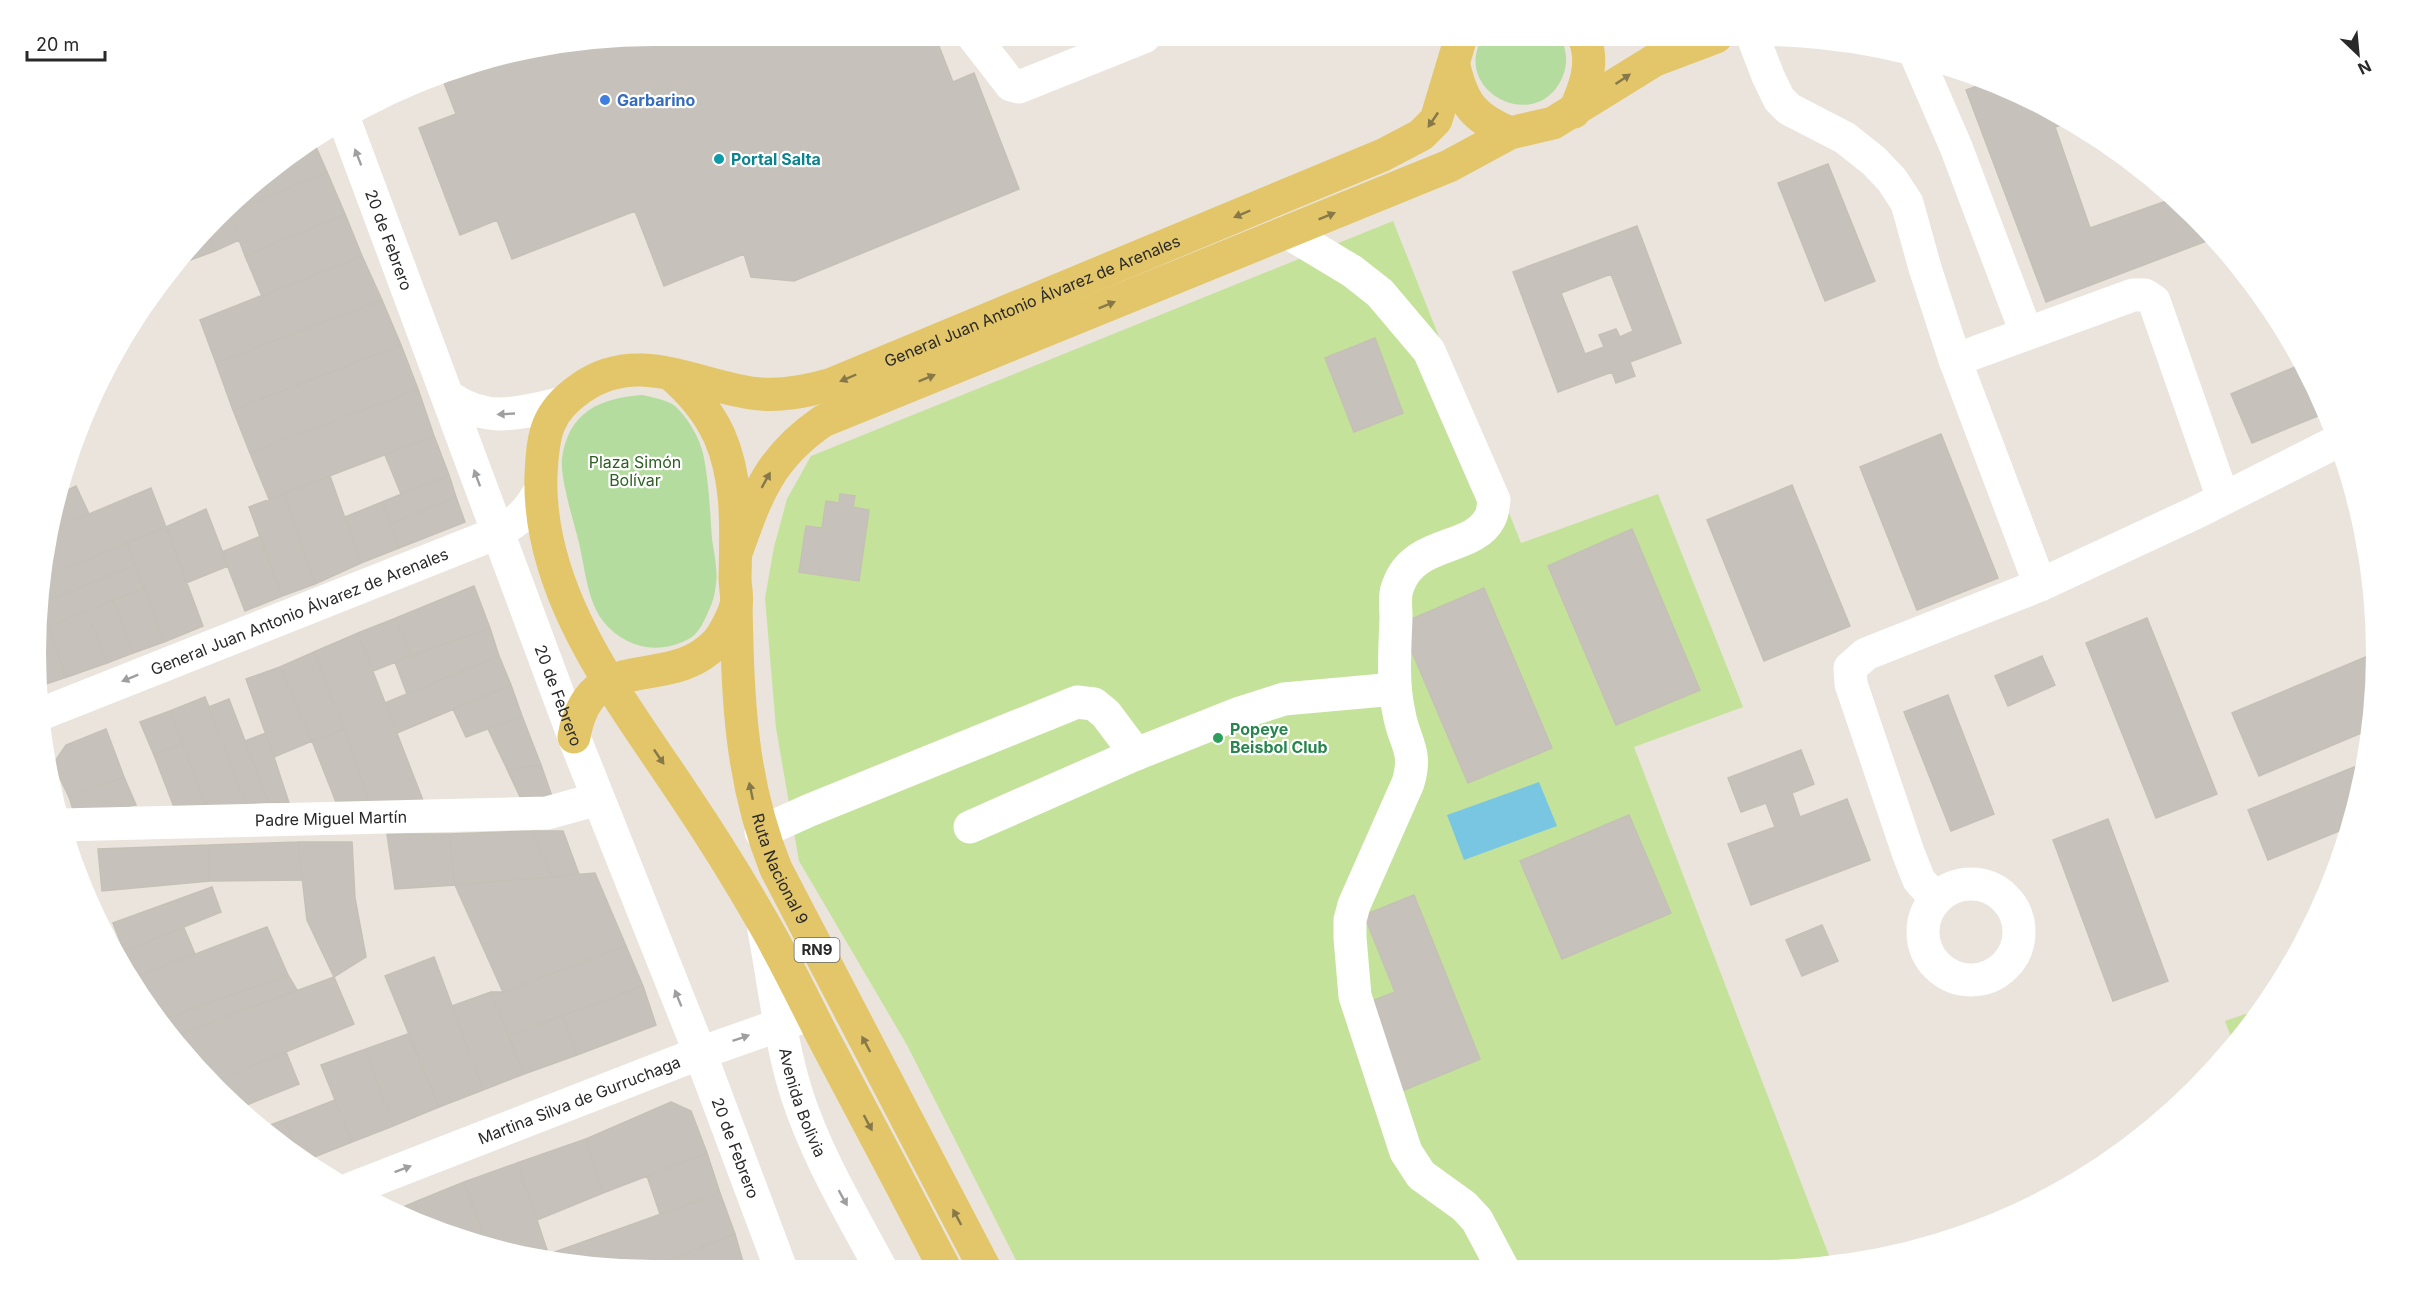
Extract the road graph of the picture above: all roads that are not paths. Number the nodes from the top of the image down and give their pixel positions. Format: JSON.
{"nodes":[{"id":1,"x":981,"y":46,"type":"edge"},
{"id":2,"x":1121,"y":46,"type":"edge"},
{"id":3,"x":1586,"y":46,"type":"edge"},
{"id":4,"x":1692,"y":46,"type":"edge"},
{"id":5,"x":1756,"y":46,"type":"edge"},
{"id":6,"x":1458,"y":52,"type":"edge"},
{"id":7,"x":1922,"y":69,"type":"edge"},
{"id":8,"x":1574,"y":112,"type":"junction"},
{"id":9,"x":348,"y":129,"type":"edge"},
{"id":10,"x":1510,"y":133,"type":"junction"},
{"id":11,"x":1287,"y":232,"type":"junction"},
{"id":12,"x":2026,"y":332,"type":"junction"},
{"id":13,"x":1955,"y":360,"type":"junction"},
{"id":14,"x":671,"y":373,"type":"junction"},
{"id":15,"x":448,"y":397,"type":"junction"},
{"id":16,"x":563,"y":403,"type":"junction"},
{"id":17,"x":2328,"y":446,"type":"edge"},
{"id":18,"x":541,"y":489,"type":"junction"},
{"id":19,"x":2223,"y":498,"type":"junction"},
{"id":20,"x":497,"y":533,"type":"junction"},
{"id":21,"x":736,"y":553,"type":"junction"},
{"id":22,"x":2040,"y":585,"type":"junction"},
{"id":23,"x":736,"y":605,"type":"junction"},
{"id":24,"x":608,"y":681,"type":"junction"},
{"id":25,"x":1395,"y":689,"type":"junction"},
{"id":26,"x":50,"y":710,"type":"edge"},
{"id":27,"x":574,"y":737,"type":"junction"},
{"id":28,"x":1136,"y":754,"type":"junction"},
{"id":29,"x":598,"y":799,"type":"junction"},
{"id":30,"x":71,"y":825,"type":"edge"},
{"id":31,"x":970,"y":826,"type":"dead end"},
{"id":32,"x":760,"y":832,"type":"junction"},
{"id":33,"x":1936,"y":899,"type":"dead end"},
{"id":34,"x":796,"y":1019,"type":"junction"},
{"id":35,"x":700,"y":1053,"type":"junction"},
{"id":36,"x":361,"y":1185,"type":"edge"},
{"id":37,"x":778,"y":1260,"type":"edge"},
{"id":38,"x":876,"y":1260,"type":"edge"},
{"id":39,"x":940,"y":1260,"type":"edge"},
{"id":40,"x":980,"y":1260,"type":"edge"},
{"id":41,"x":1498,"y":1260,"type":"edge"}],
"edges":[{"from":1,"to":2,"type":"street"},
{"from":3,"to":8,"type":"main road"},
{"from":8,"to":4,"type":"main road","name":"General Juan Antonio Álvarez de Arenales","one_way":true},
{"from":5,"to":13,"type":"street"},
{"from":6,"to":10,"type":"main road","name":"General Juan Antonio Álvarez de Arenales"},
{"from":6,"to":14,"type":"main road","name":"General Juan Antonio Álvarez de Arenales","one_way":true},
{"from":7,"to":12,"type":"street"},
{"from":8,"to":10,"type":"main road","name":"General Juan Antonio Álvarez de Arenales"},
{"from":15,"to":9,"type":"street","name":"20 de Febrero","one_way":true},
{"from":11,"to":10,"type":"main road","name":"General Juan Antonio Álvarez de Arenales","one_way":true},
{"from":21,"to":11,"type":"main road","name":"General Juan Antonio Álvarez de Arenales","one_way":true},
{"from":11,"to":25,"type":"street"},
{"from":12,"to":13,"type":"street"},
{"from":12,"to":19,"type":"street"},
{"from":13,"to":22,"type":"street"},
{"from":14,"to":16,"type":"main road","name":"General Juan Antonio Álvarez de Arenales"},
{"from":14,"to":21,"type":"main road","name":"Ruta Nacional 9"},
{"from":16,"to":15,"type":"street","name":"General Juan Antonio Álvarez de Arenales","one_way":true},
{"from":20,"to":15,"type":"street","name":"20 de Febrero","one_way":true},
{"from":16,"to":18,"type":"main road","name":"General Juan Antonio Álvarez de Arenales"},
{"from":17,"to":19,"type":"street"},
{"from":18,"to":20,"type":"street","name":"General Juan Antonio Álvarez de Arenales"},
{"from":18,"to":24,"type":"main road","name":"General Juan Antonio Álvarez de Arenales"},
{"from":19,"to":22,"type":"street"},
{"from":20,"to":26,"type":"street","name":"General Juan Antonio Álvarez de Arenales","one_way":true},
{"from":20,"to":27,"type":"street","name":"20 de Febrero"},
{"from":21,"to":23,"type":"main road","name":"Ruta Nacional 9"},
{"from":22,"to":33,"type":"street"},
{"from":23,"to":24,"type":"main road"},
{"from":32,"to":23,"type":"main road","name":"Ruta Nacional 9","number":"RN9","one_way":true},
{"from":24,"to":27,"type":"main road"},
{"from":24,"to":34,"type":"main road","name":"General Juan Antonio Álvarez de Arenales","number":"RN9","one_way":true},
{"from":25,"to":28,"type":"street"},
{"from":25,"to":41,"type":"street"},
{"from":27,"to":29,"type":"street","name":"20 de Febrero"},
{"from":28,"to":31,"type":"street"},
{"from":28,"to":32,"type":"street"},
{"from":29,"to":30,"type":"street","name":"Padre Miguel Martín"},
{"from":35,"to":29,"type":"street","name":"20 de Febrero","one_way":true},
{"from":40,"to":32,"type":"main road","name":"Ruta Nacional 9","number":"RN9","one_way":true},
{"from":35,"to":34,"type":"street","name":"Martina Silva de Gurruchaga","one_way":true},
{"from":34,"to":38,"type":"street","name":"Avenida Bolivia","one_way":true},
{"from":34,"to":39,"type":"main road","number":"RN9","one_way":true},
{"from":36,"to":35,"type":"street","name":"Martina Silva de Gurruchaga","one_way":true},
{"from":35,"to":37,"type":"street","name":"20 de Febrero"}]}
